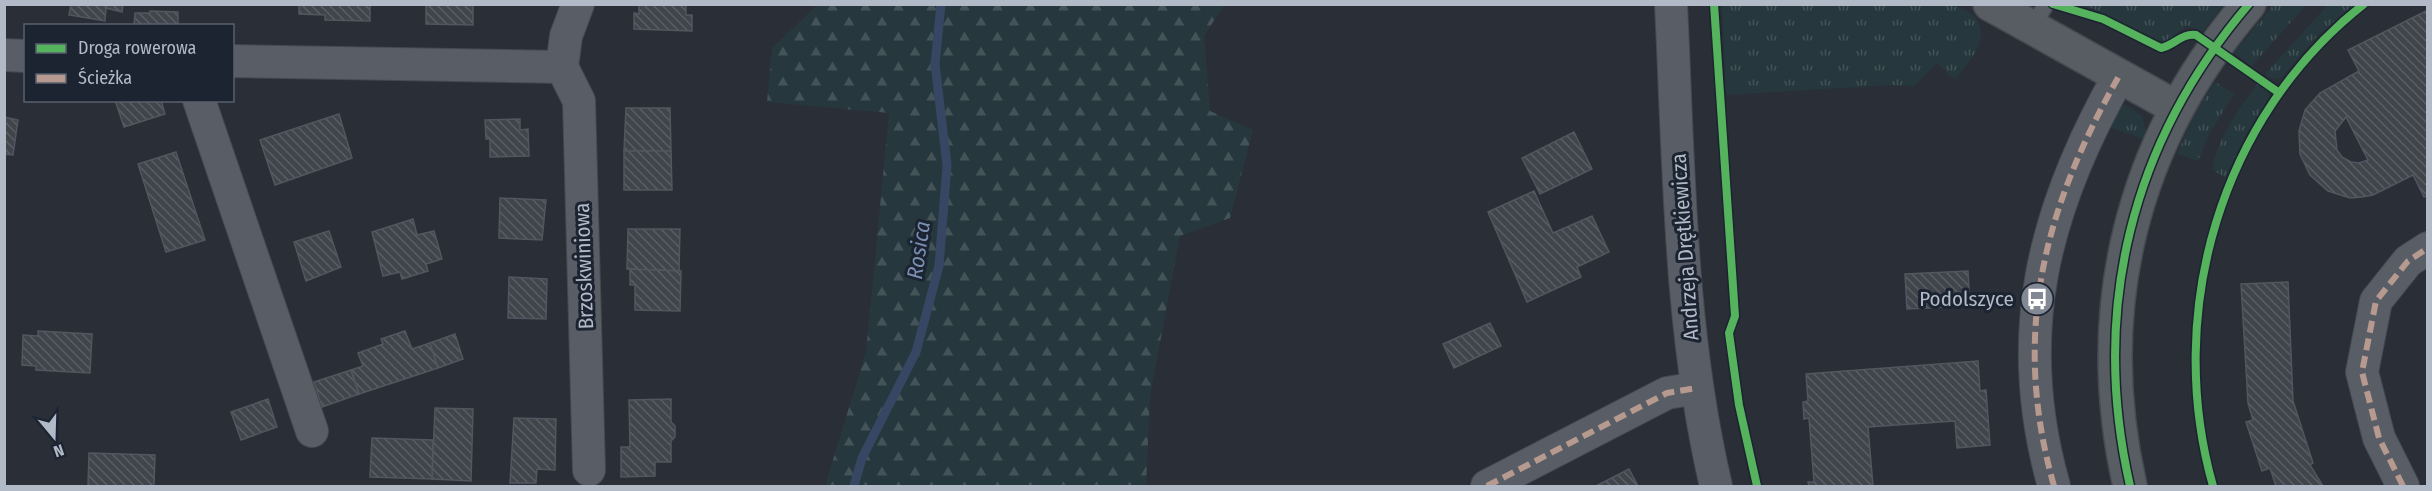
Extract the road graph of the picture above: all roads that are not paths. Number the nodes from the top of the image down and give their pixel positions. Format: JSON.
{"nodes":[{"id":1,"x":578,"y":4,"type":"edge"},
{"id":2,"x":1671,"y":4,"type":"edge"},
{"id":3,"x":1990,"y":4,"type":"edge"},
{"id":4,"x":2249,"y":4,"type":"edge"},
{"id":5,"x":2040,"y":16,"type":"edge"},
{"id":6,"x":4,"y":55,"type":"edge"},
{"id":7,"x":24,"y":56,"type":"edge"},
{"id":8,"x":234,"y":61,"type":"edge"},
{"id":9,"x":562,"y":67,"type":"junction"},
{"id":10,"x":2119,"y":76,"type":"junction"},
{"id":11,"x":200,"y":102,"type":"edge"},
{"id":12,"x":2177,"y":108,"type":"junction"},
{"id":13,"x":2427,"y":248,"type":"edge"},
{"id":14,"x":1697,"y":388,"type":"junction"},
{"id":15,"x":312,"y":431,"type":"dead end"},
{"id":16,"x":589,"y":470,"type":"dead end"},
{"id":17,"x":1487,"y":486,"type":"edge"},
{"id":18,"x":1716,"y":486,"type":"edge"},
{"id":19,"x":2054,"y":486,"type":"edge"},
{"id":20,"x":2130,"y":486,"type":"edge"},
{"id":21,"x":2403,"y":486,"type":"edge"}],
"edges":[{"from":1,"to":9,"type":"street"},
{"from":2,"to":14,"type":"street","name":"Andrzeja Drętkiewicza"},
{"from":3,"to":5,"type":"street"},
{"from":4,"to":12,"type":"street"},
{"from":5,"to":10,"type":"street"},
{"from":6,"to":7,"type":"street"},
{"from":8,"to":9,"type":"street"},
{"from":9,"to":16,"type":"street","name":"Brzoskwiniowa"},
{"from":10,"to":12,"type":"street"},
{"from":10,"to":19,"type":"street"},
{"from":11,"to":15,"type":"street"},
{"from":12,"to":20,"type":"street"},
{"from":13,"to":21,"type":"street"},
{"from":14,"to":17,"type":"street"},
{"from":14,"to":18,"type":"street","name":"Andrzeja Drętkiewicza"}]}
